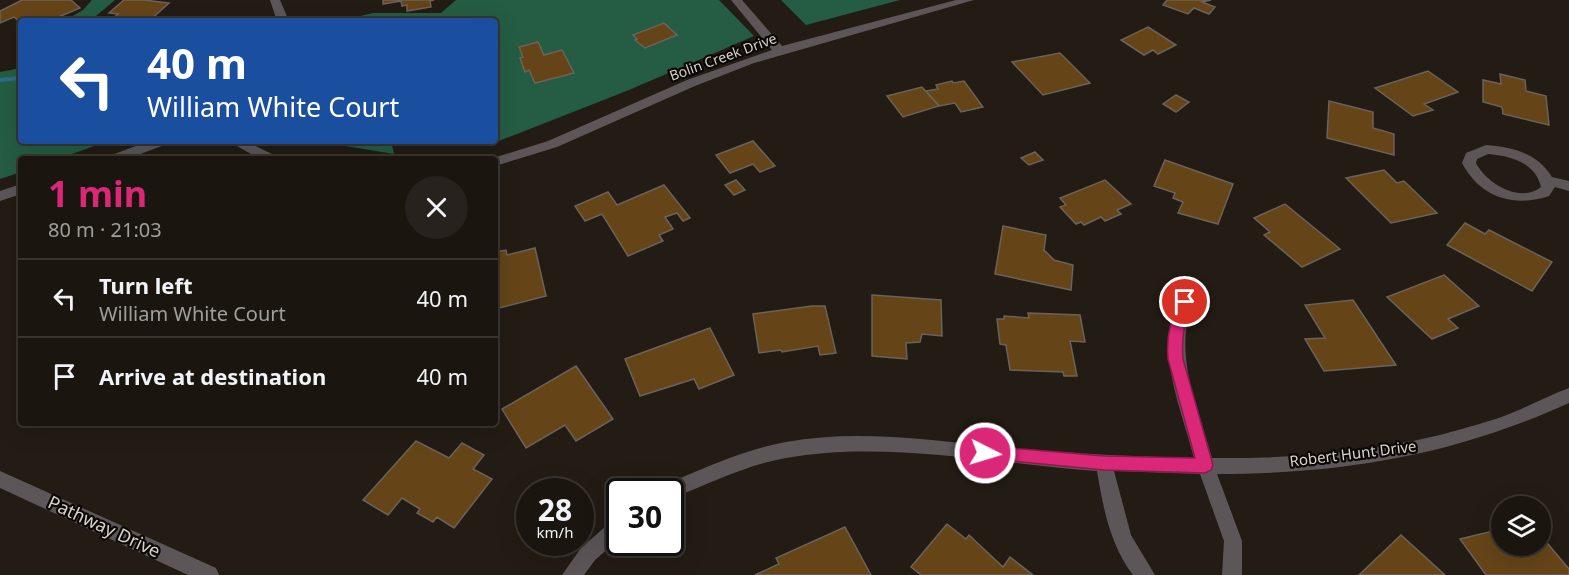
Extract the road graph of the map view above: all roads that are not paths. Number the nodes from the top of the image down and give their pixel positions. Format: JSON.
{"nodes":[{"id":1,"x":275,"y":0,"type":"edge"},
{"id":2,"x":736,"y":0,"type":"edge"},
{"id":3,"x":969,"y":0,"type":"edge"},
{"id":4,"x":282,"y":18,"type":"edge"},
{"id":5,"x":780,"y":51,"type":"junction"},
{"id":6,"x":154,"y":144,"type":"edge"},
{"id":7,"x":240,"y":144,"type":"edge"},
{"id":8,"x":122,"y":156,"type":"edge"},
{"id":9,"x":265,"y":156,"type":"edge"},
{"id":10,"x":498,"y":160,"type":"edge"},
{"id":11,"x":1548,"y":180,"type":"junction"},
{"id":12,"x":1569,"y":186,"type":"edge"},
{"id":13,"x":18,"y":190,"type":"edge"},
{"id":14,"x":0,"y":196,"type":"edge"},
{"id":15,"x":1185,"y":302,"type":"dead end"},
{"id":16,"x":1569,"y":395,"type":"edge"},
{"id":17,"x":1104,"y":463,"type":"junction"},
{"id":18,"x":1205,"y":465,"type":"junction"},
{"id":19,"x":0,"y":479,"type":"edge"},
{"id":20,"x":684,"y":485,"type":"edge"},
{"id":21,"x":606,"y":538,"type":"edge"},
{"id":22,"x":209,"y":575,"type":"edge"},
{"id":23,"x":572,"y":575,"type":"edge"},
{"id":24,"x":1145,"y":575,"type":"edge"},
{"id":25,"x":1232,"y":575,"type":"edge"}],
"edges":[{"from":1,"to":4,"type":"street"},
{"from":2,"to":5,"type":"street"},
{"from":3,"to":5,"type":"street","name":"Bolin Creek Drive"},
{"from":5,"to":10,"type":"street","name":"Bolin Creek Drive"},
{"from":6,"to":8,"type":"street"},
{"from":7,"to":9,"type":"street"},
{"from":11,"to":11,"type":"street"},
{"from":11,"to":12,"type":"street"},
{"from":13,"to":14,"type":"street"},
{"from":15,"to":18,"type":"street"},
{"from":16,"to":18,"type":"street","name":"Robert Hunt Drive"},
{"from":17,"to":18,"type":"street","name":"Robert Hunt Drive"},
{"from":17,"to":20,"type":"street","name":"Robert Hunt Drive"},
{"from":17,"to":24,"type":"street"},
{"from":18,"to":25,"type":"street"},
{"from":19,"to":22,"type":"street","name":"Pathway Drive"},
{"from":21,"to":23,"type":"street"}]}
